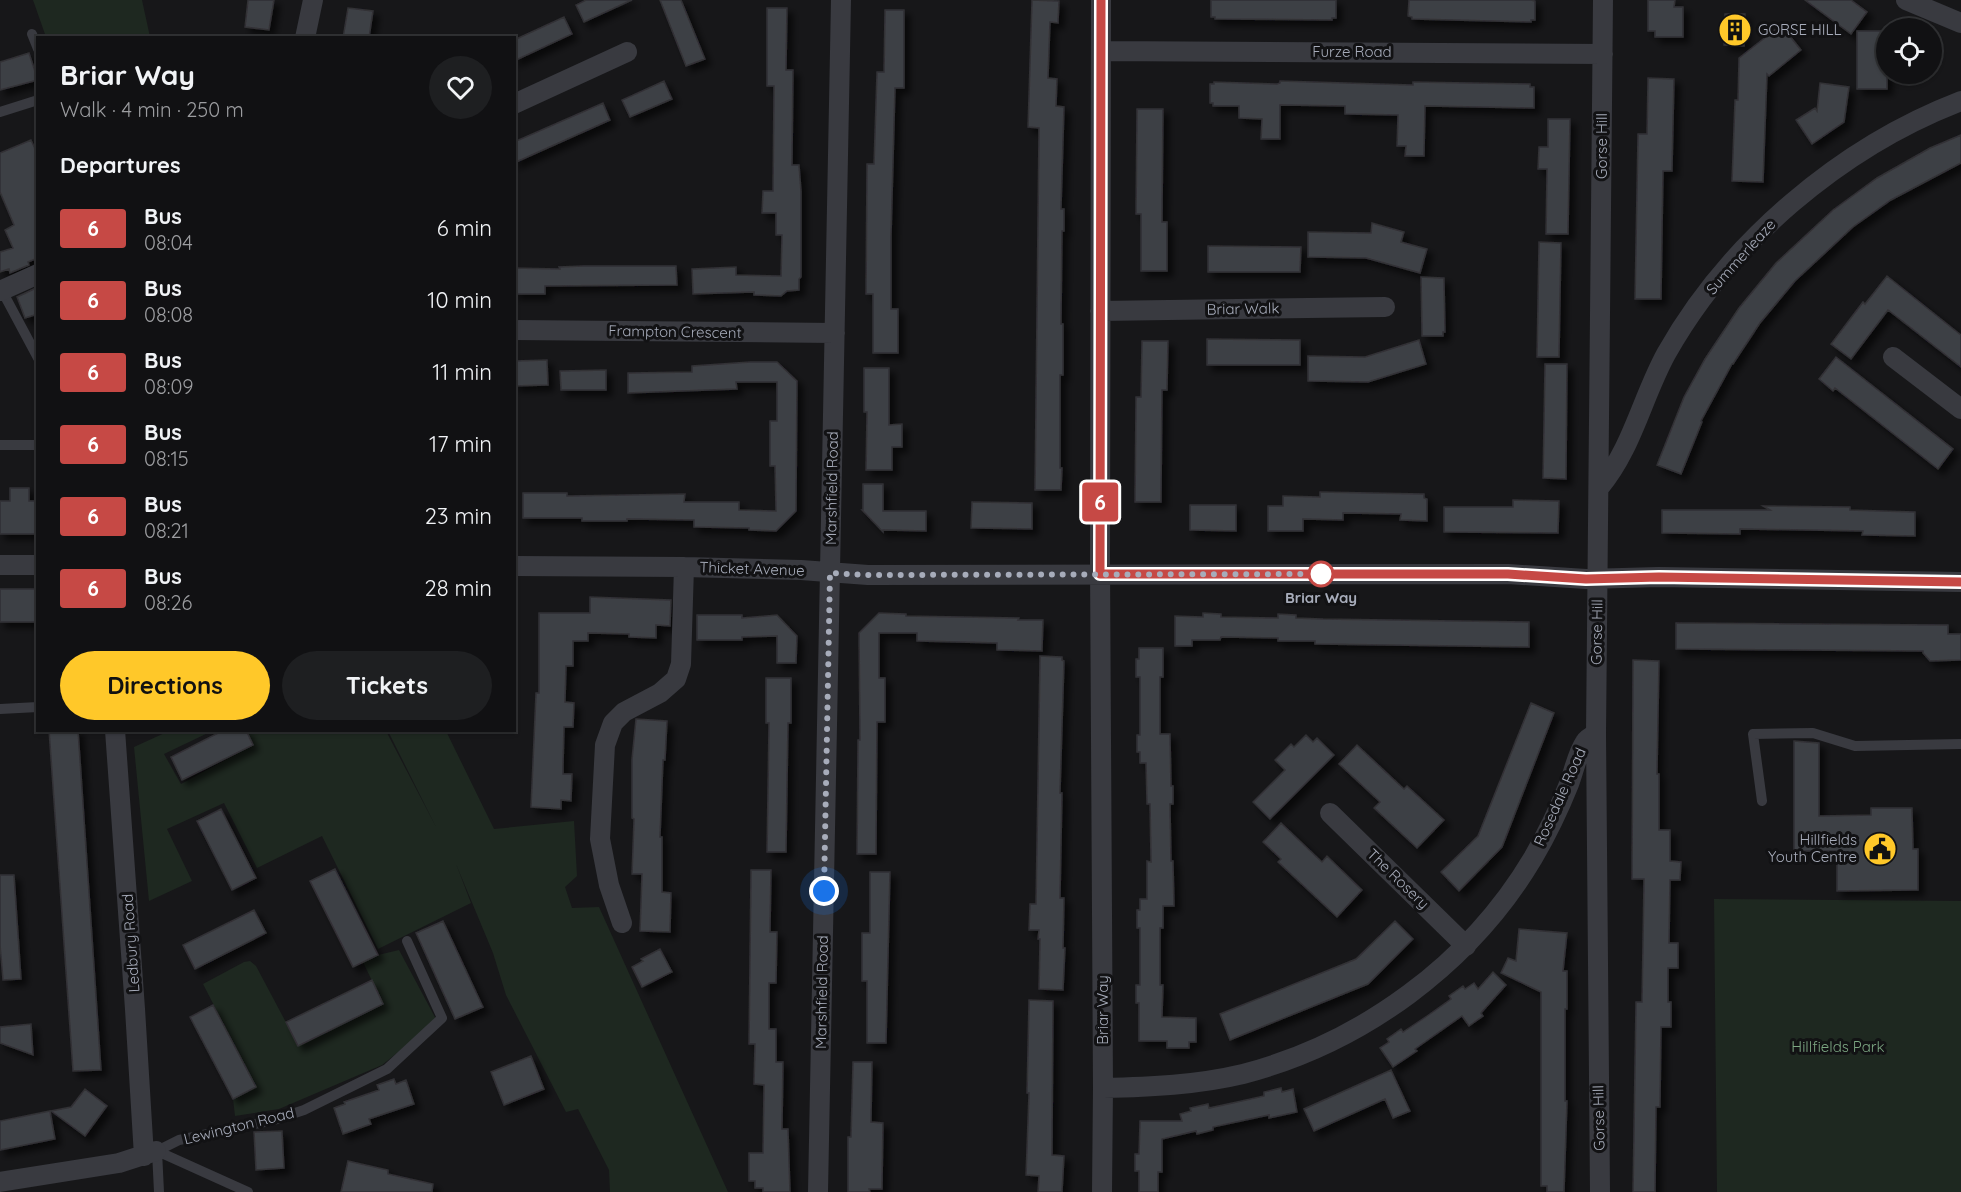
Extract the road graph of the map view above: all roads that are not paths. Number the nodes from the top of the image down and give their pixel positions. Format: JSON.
{"nodes":[{"id":1,"x":313,"y":0,"type":"edge"},
{"id":2,"x":841,"y":0,"type":"edge"},
{"id":3,"x":1101,"y":0,"type":"edge"},
{"id":4,"x":1603,"y":0,"type":"edge"},
{"id":5,"x":1906,"y":0,"type":"edge"},
{"id":6,"x":1961,"y":23,"type":"edge"},
{"id":7,"x":32,"y":34,"type":"dead end"},
{"id":8,"x":304,"y":36,"type":"edge"},
{"id":9,"x":36,"y":45,"type":"edge"},
{"id":10,"x":1101,"y":51,"type":"junction"},
{"id":11,"x":627,"y":52,"type":"dead end"},
{"id":12,"x":1603,"y":54,"type":"junction"},
{"id":13,"x":1961,"y":100,"type":"edge"},
{"id":14,"x":36,"y":101,"type":"edge"},
{"id":15,"x":516,"y":103,"type":"edge"},
{"id":16,"x":0,"y":112,"type":"edge"},
{"id":17,"x":36,"y":275,"type":"edge"},
{"id":18,"x":1,"y":289,"type":"edge"},
{"id":19,"x":1385,"y":307,"type":"dead end"},
{"id":20,"x":1100,"y":311,"type":"junction"},
{"id":21,"x":516,"y":330,"type":"edge"},
{"id":22,"x":835,"y":333,"type":"junction"},
{"id":23,"x":36,"y":354,"type":"edge"},
{"id":24,"x":1893,"y":357,"type":"dead end"},
{"id":25,"x":1961,"y":409,"type":"edge"},
{"id":26,"x":0,"y":445,"type":"edge"},
{"id":27,"x":36,"y":445,"type":"edge"},
{"id":28,"x":1599,"y":488,"type":"junction"},
{"id":29,"x":0,"y":565,"type":"edge"},
{"id":30,"x":36,"y":565,"type":"edge"},
{"id":31,"x":516,"y":566,"type":"edge"},
{"id":32,"x":684,"y":567,"type":"junction"},
{"id":33,"x":830,"y":573,"type":"junction"},
{"id":34,"x":1100,"y":574,"type":"junction"},
{"id":35,"x":1597,"y":579,"type":"junction"},
{"id":36,"x":1961,"y":582,"type":"edge"},
{"id":37,"x":36,"y":707,"type":"edge"},
{"id":38,"x":0,"y":709,"type":"edge"},
{"id":39,"x":115,"y":732,"type":"edge"},
{"id":40,"x":1596,"y":734,"type":"junction"},
{"id":41,"x":1961,"y":744,"type":"edge"},
{"id":42,"x":1762,"y":801,"type":"dead end"},
{"id":43,"x":1330,"y":813,"type":"dead end"},
{"id":44,"x":622,"y":923,"type":"dead end"},
{"id":45,"x":407,"y":941,"type":"dead end"},
{"id":46,"x":1466,"y":946,"type":"junction"},
{"id":47,"x":1103,"y":1088,"type":"junction"},
{"id":48,"x":150,"y":1154,"type":"junction"},
{"id":49,"x":0,"y":1182,"type":"edge"},
{"id":50,"x":159,"y":1192,"type":"edge"},
{"id":51,"x":248,"y":1192,"type":"edge"},
{"id":52,"x":818,"y":1192,"type":"edge"},
{"id":53,"x":1102,"y":1192,"type":"edge"},
{"id":54,"x":1599,"y":1192,"type":"edge"}],
"edges":[{"from":1,"to":8,"type":"street"},
{"from":2,"to":22,"type":"street","name":"Marshfield Road"},
{"from":3,"to":10,"type":"street","name":"Briar Way"},
{"from":4,"to":12,"type":"street","name":"Gorse Hill"},
{"from":5,"to":6,"type":"street"},
{"from":7,"to":9,"type":"lane"},
{"from":10,"to":12,"type":"street","name":"Furze Road"},
{"from":10,"to":20,"type":"street","name":"Briar Way"},
{"from":11,"to":15,"type":"street"},
{"from":12,"to":28,"type":"street","name":"Gorse Hill"},
{"from":13,"to":28,"type":"street","name":"Summerleaze"},
{"from":14,"to":16,"type":"lane"},
{"from":17,"to":18,"type":"street"},
{"from":18,"to":23,"type":"lane"},
{"from":19,"to":20,"type":"street","name":"Briar Walk"},
{"from":20,"to":34,"type":"street","name":"Briar Way"},
{"from":21,"to":22,"type":"street","name":"Frampton Crescent"},
{"from":22,"to":33,"type":"street","name":"Marshfield Road"},
{"from":24,"to":25,"type":"street"},
{"from":26,"to":27,"type":"lane"},
{"from":28,"to":35,"type":"street","name":"Gorse Hill"},
{"from":29,"to":30,"type":"street"},
{"from":31,"to":32,"type":"street","name":"Thicket Avenue"},
{"from":32,"to":33,"type":"street","name":"Thicket Avenue"},
{"from":32,"to":44,"type":"street"},
{"from":33,"to":34,"type":"street","name":"Thicket Avenue"},
{"from":33,"to":52,"type":"street","name":"Marshfield Road"},
{"from":34,"to":35,"type":"street","name":"Thicket Avenue"},
{"from":34,"to":47,"type":"street","name":"Briar Way"},
{"from":35,"to":36,"type":"street","name":"Thicket Avenue"},
{"from":35,"to":40,"type":"street","name":"Gorse Hill"},
{"from":37,"to":38,"type":"lane"},
{"from":39,"to":48,"type":"street","name":"Ledbury Road"},
{"from":40,"to":46,"type":"street","name":"Rosedale Road"},
{"from":40,"to":54,"type":"street","name":"Gorse Hill"},
{"from":41,"to":42,"type":"lane"},
{"from":43,"to":46,"type":"street","name":"The Rosery"},
{"from":45,"to":48,"type":"lane","name":"Lewington Road"},
{"from":46,"to":47,"type":"street","name":"Rosedale Road"},
{"from":47,"to":53,"type":"street","name":"Briar Way"},
{"from":48,"to":49,"type":"street","name":"Lewington Road"},
{"from":48,"to":50,"type":"lane"},
{"from":48,"to":51,"type":"lane"}]}
